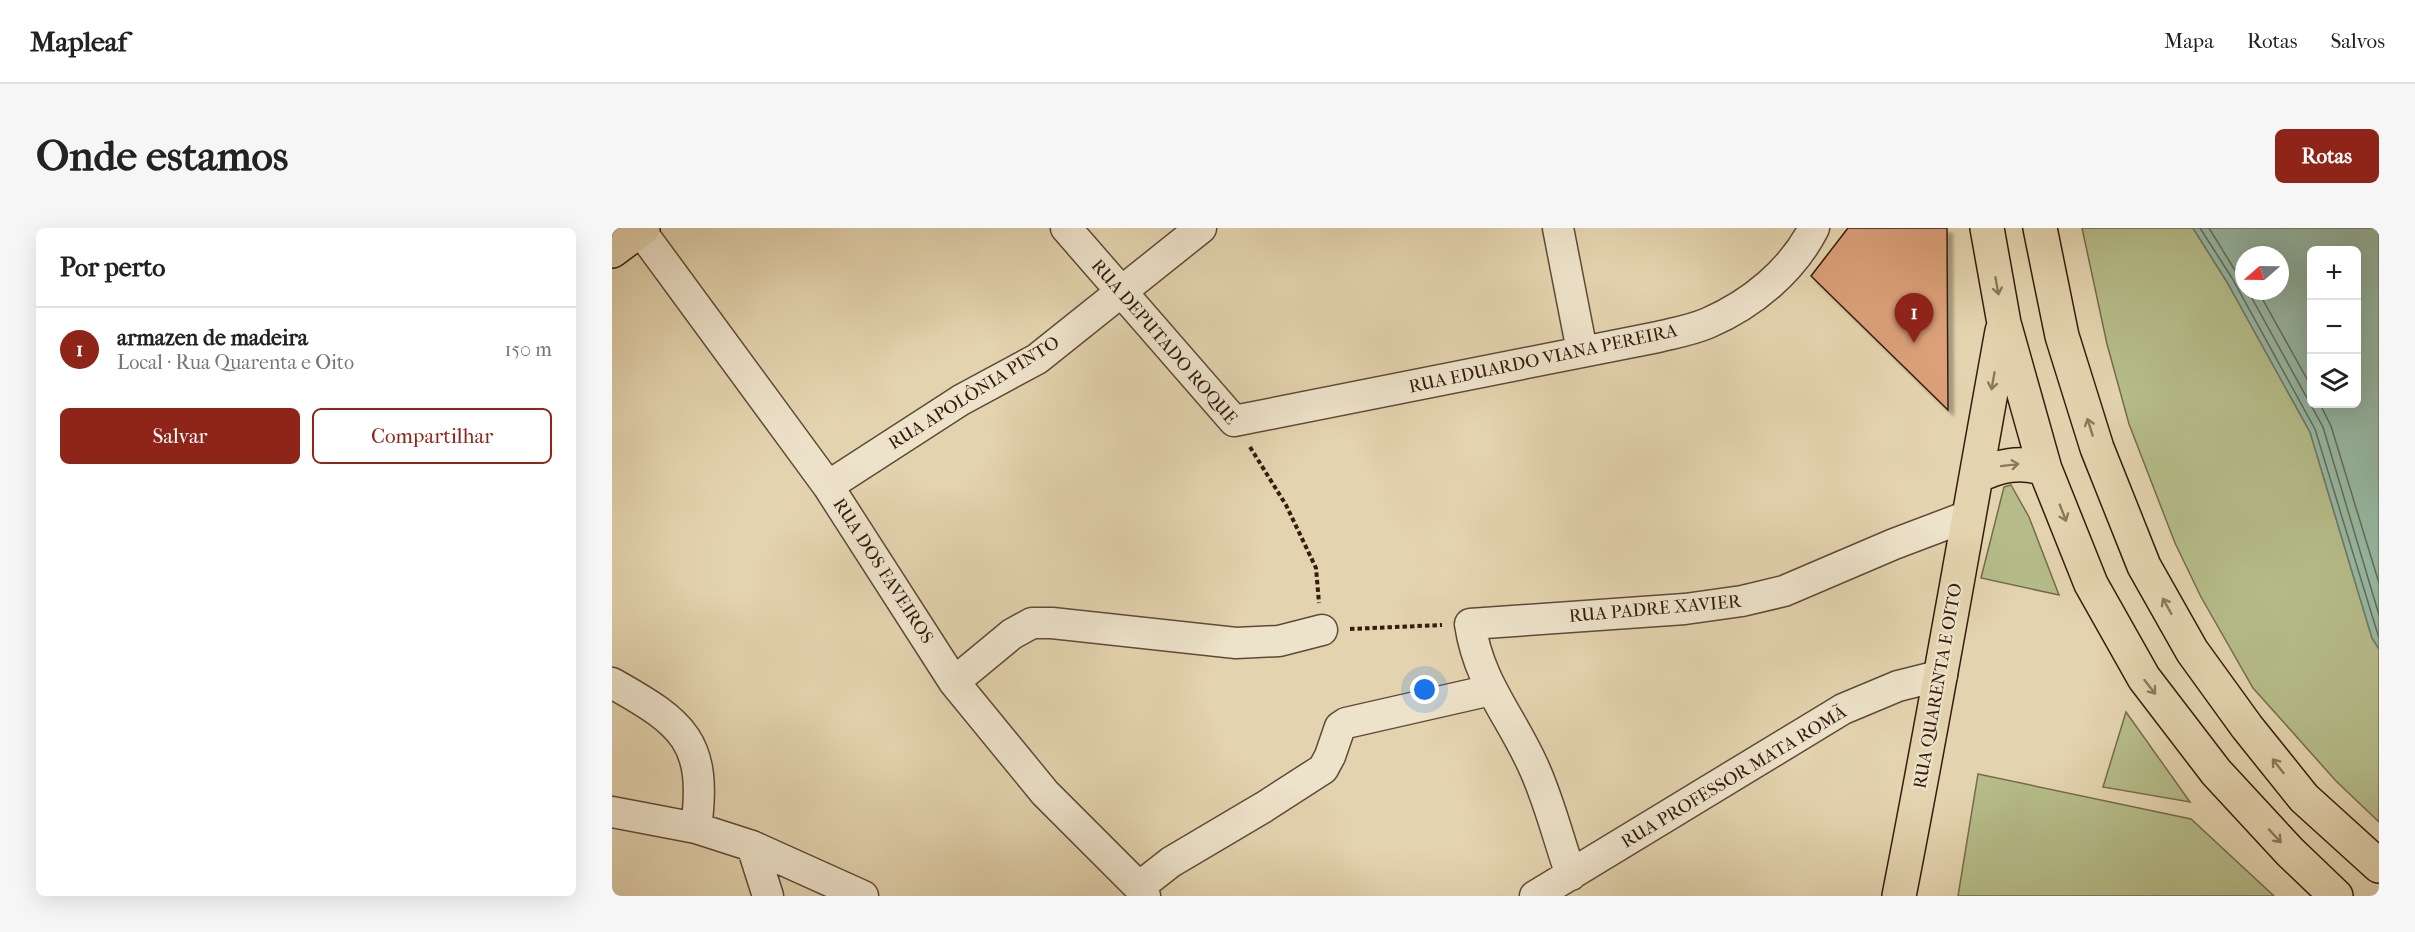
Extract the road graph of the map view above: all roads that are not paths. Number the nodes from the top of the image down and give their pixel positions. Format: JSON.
{"nodes":[{"id":1,"x":1066,"y":228,"type":"edge"},
{"id":2,"x":1201,"y":228,"type":"edge"},
{"id":3,"x":1558,"y":228,"type":"edge"},
{"id":4,"x":1814,"y":228,"type":"edge"},
{"id":5,"x":1987,"y":228,"type":"edge"},
{"id":6,"x":2040,"y":228,"type":"edge"},
{"id":7,"x":641,"y":229,"type":"edge"},
{"id":8,"x":612,"y":251,"type":"edge"},
{"id":9,"x":1123,"y":292,"type":"junction"},
{"id":10,"x":2004,"y":323,"type":"junction"},
{"id":11,"x":1582,"y":351,"type":"junction"},
{"id":12,"x":1234,"y":421,"type":"joint"},
{"id":13,"x":2045,"y":469,"type":"junction"},
{"id":14,"x":1976,"y":477,"type":"junction"},
{"id":15,"x":828,"y":486,"type":"junction"},
{"id":16,"x":1968,"y":516,"type":"junction"},
{"id":17,"x":1322,"y":630,"type":"road end"},
{"id":18,"x":1942,"y":675,"type":"junction"},
{"id":19,"x":954,"y":682,"type":"junction"},
{"id":20,"x":612,"y":683,"type":"edge"},
{"id":21,"x":1491,"y":690,"type":"junction"},
{"id":22,"x":612,"y":812,"type":"edge"},
{"id":23,"x":696,"y":828,"type":"junction"},
{"id":24,"x":752,"y":846,"type":"junction"},
{"id":25,"x":2379,"y":866,"type":"edge"},
{"id":26,"x":1571,"y":875,"type":"junction"},
{"id":27,"x":1142,"y":892,"type":"edge"},
{"id":28,"x":768,"y":896,"type":"edge"},
{"id":29,"x":863,"y":896,"type":"edge"},
{"id":30,"x":1535,"y":896,"type":"edge"},
{"id":31,"x":1899,"y":896,"type":"edge"},
{"id":32,"x":2336,"y":896,"type":"edge"}],
"edges":[{"from":1,"to":9,"type":"street","name":"RUA DEPUTADO ROQUE"},
{"from":2,"to":9,"type":"street","name":"RUA APOLÔNIA PINTO"},
{"from":3,"to":11,"type":"street"},
{"from":4,"to":11,"type":"street","name":"RUA EDUARDO VIANA PEREIRA"},
{"from":5,"to":10,"type":"main road","one_way":true},
{"from":25,"to":6,"type":"main road","one_way":true},
{"from":7,"to":8,"type":"main road"},
{"from":7,"to":15,"type":"street","name":"RUA DOS FAVEIROS"},
{"from":9,"to":12,"type":"street","name":"RUA DEPUTADO ROQUE"},
{"from":9,"to":15,"type":"street","name":"RUA APOLÔNIA PINTO"},
{"from":10,"to":13,"type":"main road"},
{"from":10,"to":14,"type":"main road","name":"RUA QUARENTA E OITO","one_way":true},
{"from":11,"to":12,"type":"street","name":"RUA EDUARDO VIANA PEREIRA"},
{"from":14,"to":13,"type":"main road","one_way":true},
{"from":13,"to":32,"type":"main road","one_way":true},
{"from":14,"to":16,"type":"main road","name":"RUA QUARENTA E OITO"},
{"from":15,"to":19,"type":"street","name":"RUA DOS FAVEIROS"},
{"from":16,"to":18,"type":"main road","name":"RUA QUARENTA E OITO"},
{"from":16,"to":21,"type":"street","name":"RUA PADRE XAVIER"},
{"from":17,"to":19,"type":"street"},
{"from":18,"to":26,"type":"street","name":"RUA PROFESSOR MATA ROMÃ"},
{"from":18,"to":31,"type":"main road","name":"RUA QUARENTA E OITO"},
{"from":19,"to":27,"type":"street","name":"RUA DOS FAVEIROS"},
{"from":20,"to":23,"type":"street"},
{"from":21,"to":26,"type":"street"},
{"from":21,"to":27,"type":"street"},
{"from":22,"to":23,"type":"street"},
{"from":23,"to":24,"type":"street"},
{"from":24,"to":28,"type":"street"},
{"from":24,"to":29,"type":"street"},
{"from":26,"to":30,"type":"street","name":"RUA PROFESSOR MATA ROMÃ"}]}
